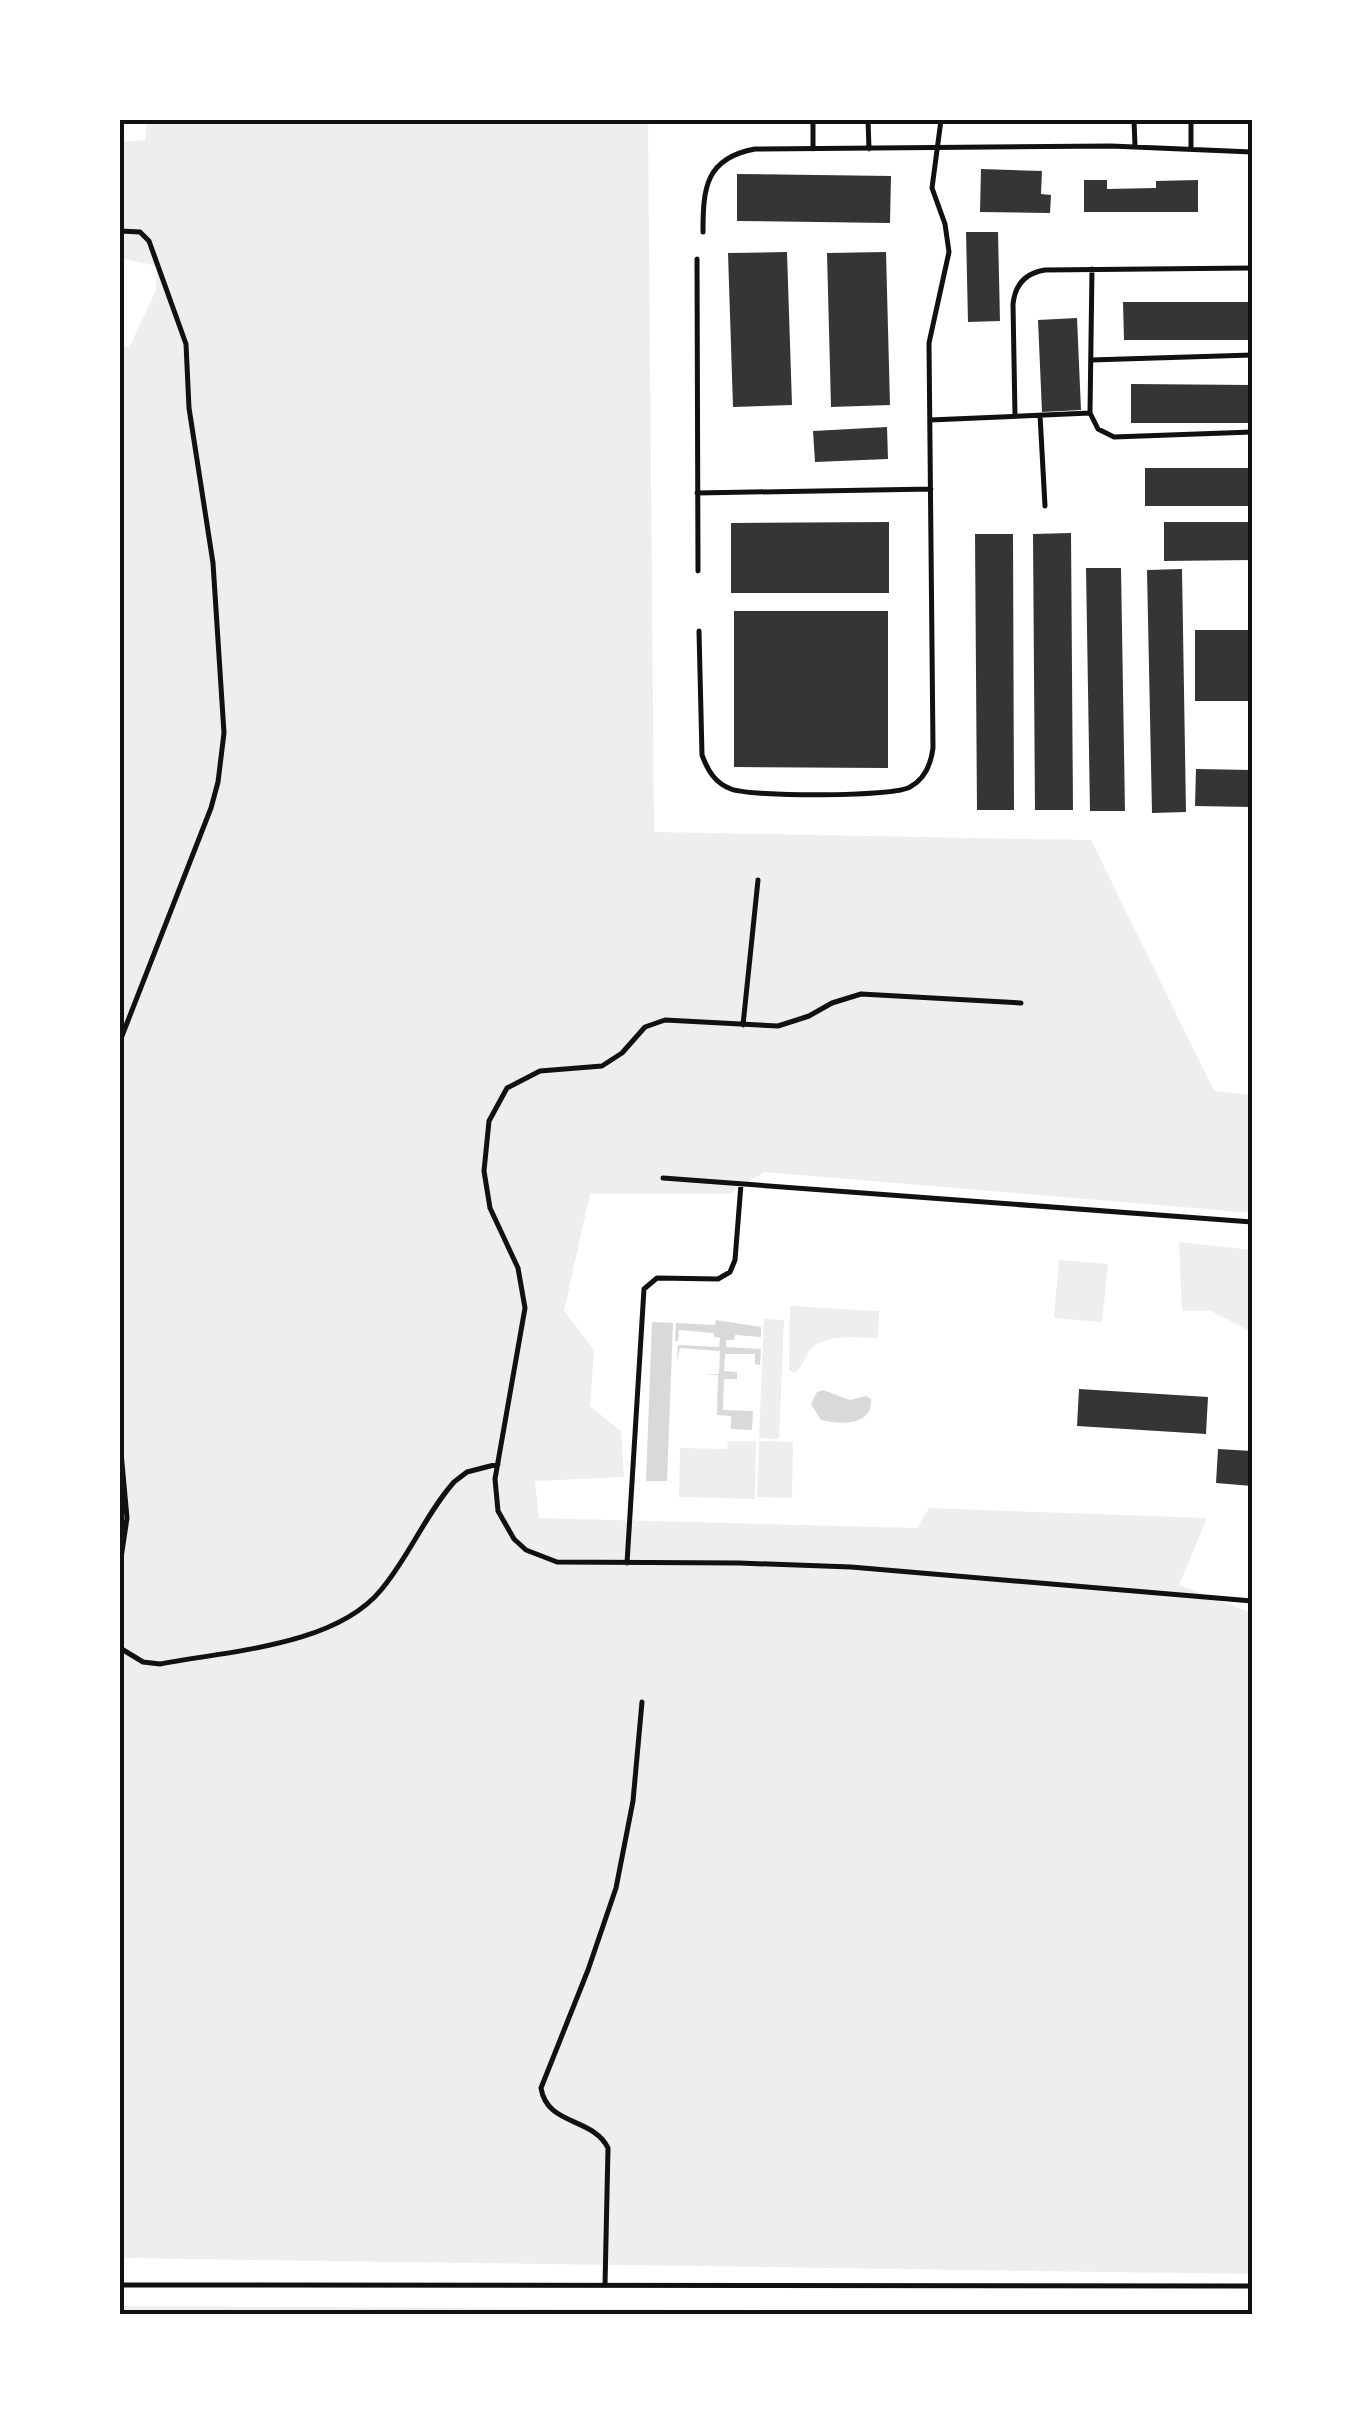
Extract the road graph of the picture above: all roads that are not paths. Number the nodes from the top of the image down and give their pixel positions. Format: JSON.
{"nodes":[{"id":1,"x":812,"y":120,"type":"edge"},
{"id":2,"x":868,"y":120,"type":"edge"},
{"id":3,"x":941,"y":120,"type":"edge"},
{"id":4,"x":1134,"y":120,"type":"edge"},
{"id":5,"x":1191,"y":120,"type":"edge"},
{"id":6,"x":1135,"y":146,"type":"junction"},
{"id":7,"x":813,"y":149,"type":"junction"},
{"id":8,"x":869,"y":149,"type":"junction"},
{"id":9,"x":936,"y":149,"type":"junction"},
{"id":10,"x":1191,"y":149,"type":"junction"},
{"id":11,"x":1252,"y":152,"type":"edge"},
{"id":12,"x":120,"y":231,"type":"edge"},
{"id":13,"x":703,"y":232,"type":"dead end"},
{"id":14,"x":697,"y":260,"type":"dead end"},
{"id":15,"x":1252,"y":268,"type":"edge"},
{"id":16,"x":1092,"y":269,"type":"junction"},
{"id":17,"x":1252,"y":356,"type":"edge"},
{"id":18,"x":1091,"y":360,"type":"junction"},
{"id":19,"x":1090,"y":413,"type":"junction"},
{"id":20,"x":1040,"y":415,"type":"junction"},
{"id":21,"x":1015,"y":416,"type":"junction"},
{"id":22,"x":930,"y":420,"type":"junction"},
{"id":23,"x":1252,"y":432,"type":"edge"},
{"id":24,"x":932,"y":488,"type":"junction"},
{"id":25,"x":696,"y":494,"type":"junction"},
{"id":26,"x":1045,"y":506,"type":"dead end"},
{"id":27,"x":698,"y":572,"type":"dead end"},
{"id":28,"x":699,"y":631,"type":"dead end"},
{"id":29,"x":758,"y":880,"type":"dead end"},
{"id":30,"x":1021,"y":1003,"type":"dead end"},
{"id":31,"x":743,"y":1025,"type":"junction"},
{"id":32,"x":120,"y":1041,"type":"edge"},
{"id":33,"x":663,"y":1178,"type":"dead end"},
{"id":34,"x":740,"y":1184,"type":"junction"},
{"id":35,"x":1252,"y":1222,"type":"edge"},
{"id":36,"x":120,"y":1441,"type":"edge"},
{"id":37,"x":498,"y":1464,"type":"junction"},
{"id":38,"x":627,"y":1564,"type":"junction"},
{"id":39,"x":120,"y":1565,"type":"edge"},
{"id":40,"x":1252,"y":1601,"type":"edge"},
{"id":41,"x":120,"y":1648,"type":"edge"},
{"id":42,"x":642,"y":1702,"type":"dead end"},
{"id":43,"x":120,"y":2284,"type":"edge"},
{"id":44,"x":605,"y":2285,"type":"junction"},
{"id":45,"x":1252,"y":2286,"type":"edge"}],
"edges":[{"from":1,"to":7,"type":"lane"},
{"from":2,"to":8,"type":"lane"},
{"from":3,"to":9,"type":"lane"},
{"from":4,"to":6,"type":"lane"},
{"from":5,"to":10,"type":"lane"},
{"from":6,"to":9,"type":"lane"},
{"from":6,"to":10,"type":"lane"},
{"from":7,"to":8,"type":"lane"},
{"from":7,"to":13,"type":"lane"},
{"from":8,"to":9,"type":"lane"},
{"from":9,"to":22,"type":"lane"},
{"from":10,"to":11,"type":"lane"},
{"from":12,"to":32,"type":"lane"},
{"from":14,"to":25,"type":"lane"},
{"from":15,"to":16,"type":"lane"},
{"from":16,"to":18,"type":"lane"},
{"from":16,"to":21,"type":"lane"},
{"from":17,"to":18,"type":"lane"},
{"from":18,"to":19,"type":"lane"},
{"from":19,"to":20,"type":"lane"},
{"from":19,"to":23,"type":"lane"},
{"from":20,"to":21,"type":"lane"},
{"from":20,"to":26,"type":"lane"},
{"from":21,"to":22,"type":"lane"},
{"from":22,"to":24,"type":"lane"},
{"from":24,"to":25,"type":"lane"},
{"from":24,"to":28,"type":"lane"},
{"from":25,"to":27,"type":"lane"},
{"from":29,"to":31,"type":"lane"},
{"from":30,"to":31,"type":"lane"},
{"from":31,"to":37,"type":"lane"},
{"from":33,"to":34,"type":"lane"},
{"from":34,"to":35,"type":"lane"},
{"from":34,"to":38,"type":"lane"},
{"from":36,"to":39,"type":"lane"},
{"from":37,"to":38,"type":"lane"},
{"from":37,"to":41,"type":"lane"},
{"from":38,"to":40,"type":"lane"},
{"from":42,"to":44,"type":"lane"},
{"from":43,"to":44,"type":"lane"},
{"from":44,"to":45,"type":"lane"}]}
